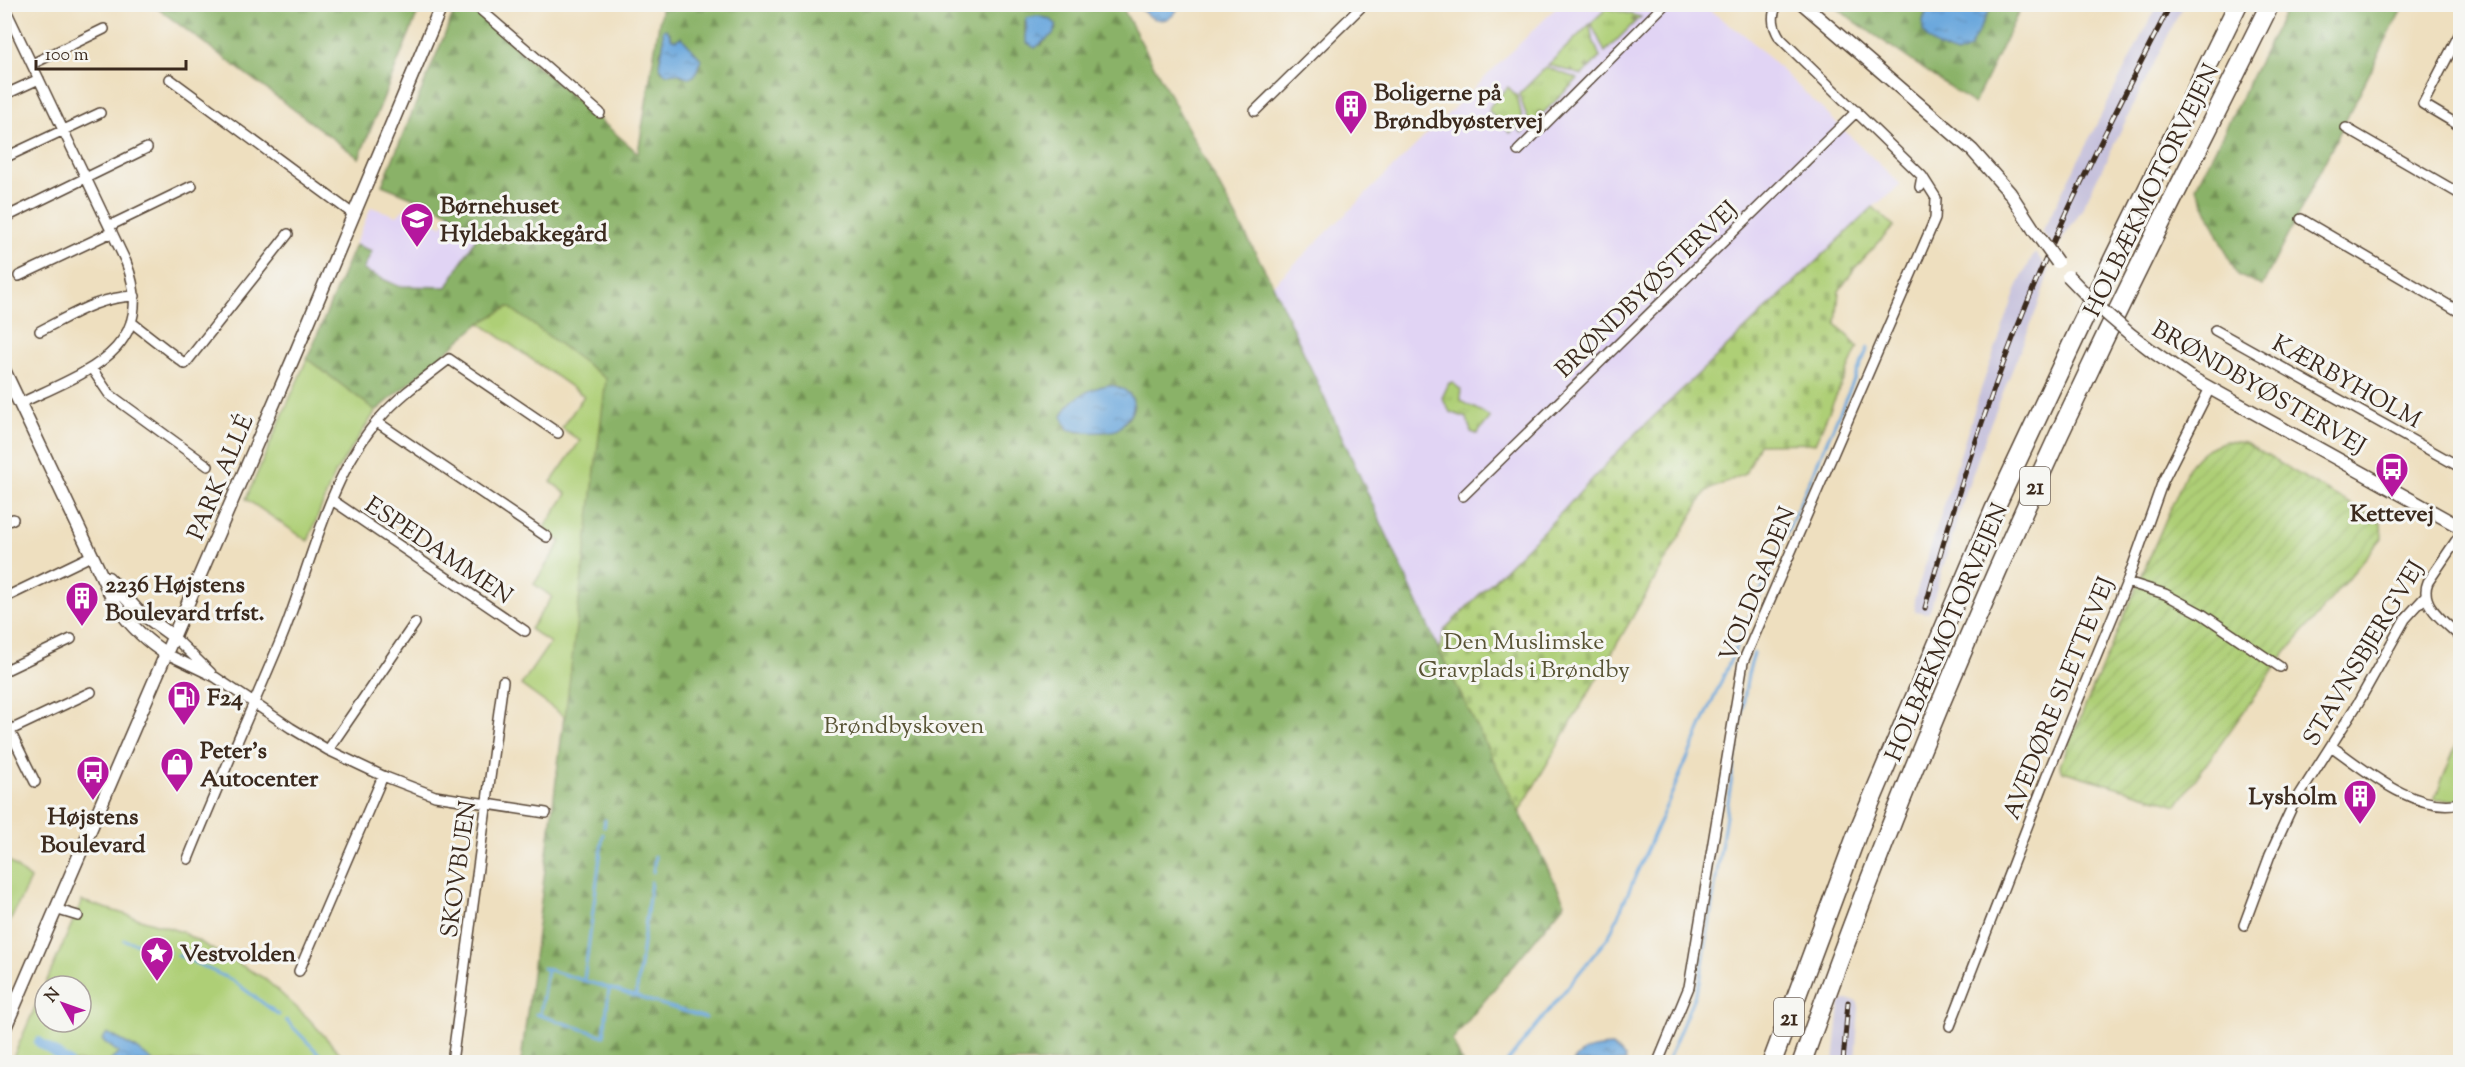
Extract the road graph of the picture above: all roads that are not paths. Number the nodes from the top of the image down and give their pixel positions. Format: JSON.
{"nodes":[{"id":1,"x":15,"y":4,"type":"edge"},
{"id":2,"x":442,"y":4,"type":"edge"},
{"id":3,"x":474,"y":4,"type":"edge"},
{"id":4,"x":1364,"y":4,"type":"edge"},
{"id":5,"x":1665,"y":4,"type":"edge"},
{"id":6,"x":1778,"y":4,"type":"edge"},
{"id":7,"x":1803,"y":4,"type":"edge"},
{"id":8,"x":2238,"y":4,"type":"edge"},
{"id":9,"x":2270,"y":4,"type":"edge"},
{"id":10,"x":5,"y":8,"type":"edge"},
{"id":11,"x":9,"y":27,"type":"edge"},
{"id":12,"x":104,"y":29,"type":"dead end"},
{"id":13,"x":2460,"y":33,"type":"edge"},
{"id":14,"x":32,"y":64,"type":"junction"},
{"id":15,"x":39,"y":79,"type":"junction"},
{"id":16,"x":170,"y":79,"type":"dead end"},
{"id":17,"x":4,"y":95,"type":"edge"},
{"id":18,"x":1255,"y":111,"type":"dead end"},
{"id":19,"x":1857,"y":111,"type":"junction"},
{"id":20,"x":100,"y":113,"type":"dead end"},
{"id":21,"x":600,"y":113,"type":"dead end"},
{"id":22,"x":2460,"y":126,"type":"edge"},
{"id":23,"x":2346,"y":128,"type":"dead end"},
{"id":24,"x":63,"y":129,"type":"junction"},
{"id":25,"x":147,"y":148,"type":"dead end"},
{"id":26,"x":1518,"y":151,"type":"dead end"},
{"id":27,"x":4,"y":158,"type":"edge"},
{"id":28,"x":1922,"y":176,"type":"junction"},
{"id":29,"x":87,"y":178,"type":"junction"},
{"id":30,"x":192,"y":186,"type":"dead end"},
{"id":31,"x":1920,"y":187,"type":"dead end"},
{"id":32,"x":2460,"y":194,"type":"edge"},
{"id":33,"x":354,"y":214,"type":"junction"},
{"id":34,"x":4,"y":218,"type":"edge"},
{"id":35,"x":2301,"y":219,"type":"dead end"},
{"id":36,"x":111,"y":229,"type":"junction"},
{"id":37,"x":288,"y":234,"type":"dead end"},
{"id":38,"x":19,"y":276,"type":"dead end"},
{"id":39,"x":135,"y":296,"type":"junction"},
{"id":40,"x":2460,"y":312,"type":"edge"},
{"id":41,"x":131,"y":322,"type":"junction"},
{"id":42,"x":2215,"y":330,"type":"dead end"},
{"id":43,"x":40,"y":331,"type":"dead end"},
{"id":44,"x":92,"y":369,"type":"junction"},
{"id":45,"x":4,"y":370,"type":"edge"},
{"id":46,"x":2210,"y":388,"type":"junction"},
{"id":47,"x":21,"y":403,"type":"junction"},
{"id":48,"x":377,"y":422,"type":"junction"},
{"id":49,"x":558,"y":433,"type":"dead end"},
{"id":50,"x":208,"y":466,"type":"dead end"},
{"id":51,"x":2460,"y":467,"type":"edge"},
{"id":52,"x":1463,"y":496,"type":"dead end"},
{"id":53,"x":332,"y":500,"type":"junction"},
{"id":54,"x":2460,"y":527,"type":"edge"},
{"id":55,"x":2460,"y":535,"type":"edge"},
{"id":56,"x":548,"y":537,"type":"dead end"},
{"id":57,"x":93,"y":555,"type":"junction"},
{"id":58,"x":99,"y":568,"type":"junction"},
{"id":59,"x":2127,"y":582,"type":"junction"},
{"id":60,"x":2426,"y":596,"type":"junction"},
{"id":61,"x":4,"y":598,"type":"edge"},
{"id":62,"x":415,"y":623,"type":"dead end"},
{"id":63,"x":525,"y":632,"type":"dead end"},
{"id":64,"x":174,"y":637,"type":"junction"},
{"id":65,"x":2460,"y":637,"type":"edge"},
{"id":66,"x":71,"y":639,"type":"dead end"},
{"id":67,"x":167,"y":654,"type":"junction"},
{"id":68,"x":2280,"y":667,"type":"dead end"},
{"id":69,"x":4,"y":671,"type":"edge"},
{"id":70,"x":214,"y":677,"type":"junction"},
{"id":71,"x":503,"y":681,"type":"dead end"},
{"id":72,"x":91,"y":692,"type":"dead end"},
{"id":73,"x":253,"y":702,"type":"junction"},
{"id":74,"x":4,"y":719,"type":"edge"},
{"id":75,"x":7,"y":732,"type":"edge"},
{"id":76,"x":2331,"y":746,"type":"junction"},
{"id":77,"x":328,"y":750,"type":"junction"},
{"id":78,"x":383,"y":776,"type":"junction"},
{"id":79,"x":35,"y":782,"type":"dead end"},
{"id":80,"x":2460,"y":803,"type":"edge"},
{"id":81,"x":487,"y":806,"type":"junction"},
{"id":82,"x":546,"y":813,"type":"dead end"},
{"id":83,"x":188,"y":859,"type":"dead end"},
{"id":84,"x":55,"y":909,"type":"junction"},
{"id":85,"x":78,"y":916,"type":"dead end"},
{"id":86,"x":2244,"y":925,"type":"dead end"},
{"id":87,"x":299,"y":971,"type":"dead end"},
{"id":88,"x":1950,"y":1026,"type":"dead end"},
{"id":89,"x":4,"y":1030,"type":"edge"},
{"id":90,"x":452,"y":1062,"type":"edge"},
{"id":91,"x":1658,"y":1062,"type":"edge"},
{"id":92,"x":1772,"y":1062,"type":"edge"},
{"id":93,"x":1802,"y":1062,"type":"edge"}],
"edges":[{"from":1,"to":10,"type":"street"},
{"from":2,"to":33,"type":"street","name":"PARK ALLÉ"},
{"from":3,"to":21,"type":"street"},
{"from":4,"to":18,"type":"street"},
{"from":5,"to":26,"type":"street"},
{"from":6,"to":19,"type":"street"},
{"from":7,"to":46,"type":"street","name":"BRØNDBYØSTERVEJ","bridge":true},
{"from":8,"to":92,"type":"highway","name":"HOLBÆKMOTORVEJEN","number":"21"},
{"from":9,"to":93,"type":"highway","name":"HOLBÆKMOTORVEJEN","number":"21"},
{"from":10,"to":11,"type":"street"},
{"from":11,"to":14,"type":"street"},
{"from":12,"to":14,"type":"street"},
{"from":13,"to":22,"type":"street"},
{"from":14,"to":15,"type":"street"},
{"from":15,"to":17,"type":"street"},
{"from":15,"to":24,"type":"street"},
{"from":16,"to":33,"type":"street"},
{"from":19,"to":28,"type":"street"},
{"from":19,"to":52,"type":"street","name":"BRØNDBYØSTERVEJ"},
{"from":20,"to":24,"type":"street"},
{"from":23,"to":32,"type":"street"},
{"from":24,"to":27,"type":"street"},
{"from":24,"to":29,"type":"street"},
{"from":25,"to":29,"type":"street"},
{"from":28,"to":31,"type":"street"},
{"from":28,"to":91,"type":"street","name":"VOLDGADEN"},
{"from":29,"to":34,"type":"street"},
{"from":29,"to":36,"type":"street"},
{"from":30,"to":36,"type":"street"},
{"from":33,"to":64,"type":"street","name":"PARK ALLÉ"},
{"from":35,"to":40,"type":"street"},
{"from":36,"to":38,"type":"street"},
{"from":36,"to":39,"type":"street"},
{"from":37,"to":41,"type":"street"},
{"from":39,"to":41,"type":"street"},
{"from":39,"to":43,"type":"street"},
{"from":41,"to":44,"type":"street"},
{"from":42,"to":51,"type":"street","name":"KÆRBYHOLM"},
{"from":44,"to":47,"type":"street"},
{"from":44,"to":50,"type":"street"},
{"from":45,"to":47,"type":"street"},
{"from":46,"to":54,"type":"street","name":"BRØNDBYØSTERVEJ"},
{"from":46,"to":59,"type":"street","name":"AVEDØRE SLETTEVEJ"},
{"from":47,"to":57,"type":"street"},
{"from":48,"to":49,"type":"street","name":"ESPEDAMMEN"},
{"from":48,"to":53,"type":"street","name":"ESPEDAMMEN"},
{"from":48,"to":56,"type":"street"},
{"from":53,"to":63,"type":"street","name":"ESPEDAMMEN"},
{"from":53,"to":73,"type":"street","name":"ESPEDAMMEN"},
{"from":55,"to":60,"type":"street","name":"STAVNSBJERGVEJ"},
{"from":57,"to":58,"type":"street"},
{"from":57,"to":61,"type":"street"},
{"from":58,"to":64,"type":"street"},
{"from":58,"to":67,"type":"street"},
{"from":59,"to":68,"type":"street"},
{"from":59,"to":88,"type":"street","name":"AVEDØRE SLETTEVEJ"},
{"from":60,"to":65,"type":"street"},
{"from":60,"to":76,"type":"street","name":"STAVNSBJERGVEJ"},
{"from":62,"to":77,"type":"street"},
{"from":64,"to":67,"type":"street","name":"PARK ALLÉ"},
{"from":64,"to":70,"type":"street"},
{"from":66,"to":69,"type":"street"},
{"from":67,"to":70,"type":"street"},
{"from":67,"to":84,"type":"street","name":"PARK ALLÉ"},
{"from":70,"to":73,"type":"street"},
{"from":71,"to":81,"type":"street","name":"SKOVBUEN"},
{"from":72,"to":75,"type":"street"},
{"from":73,"to":77,"type":"street"},
{"from":73,"to":83,"type":"street","name":"ESPEDAMMEN"},
{"from":74,"to":75,"type":"street"},
{"from":75,"to":79,"type":"street"},
{"from":76,"to":80,"type":"street"},
{"from":76,"to":86,"type":"street","name":"STAVNSBJERGVEJ"},
{"from":77,"to":78,"type":"street"},
{"from":78,"to":81,"type":"street"},
{"from":78,"to":87,"type":"street"},
{"from":81,"to":82,"type":"street"},
{"from":81,"to":90,"type":"street","name":"SKOVBUEN"},
{"from":84,"to":85,"type":"street"},
{"from":84,"to":89,"type":"street","name":"PARK ALLÉ"}]}
